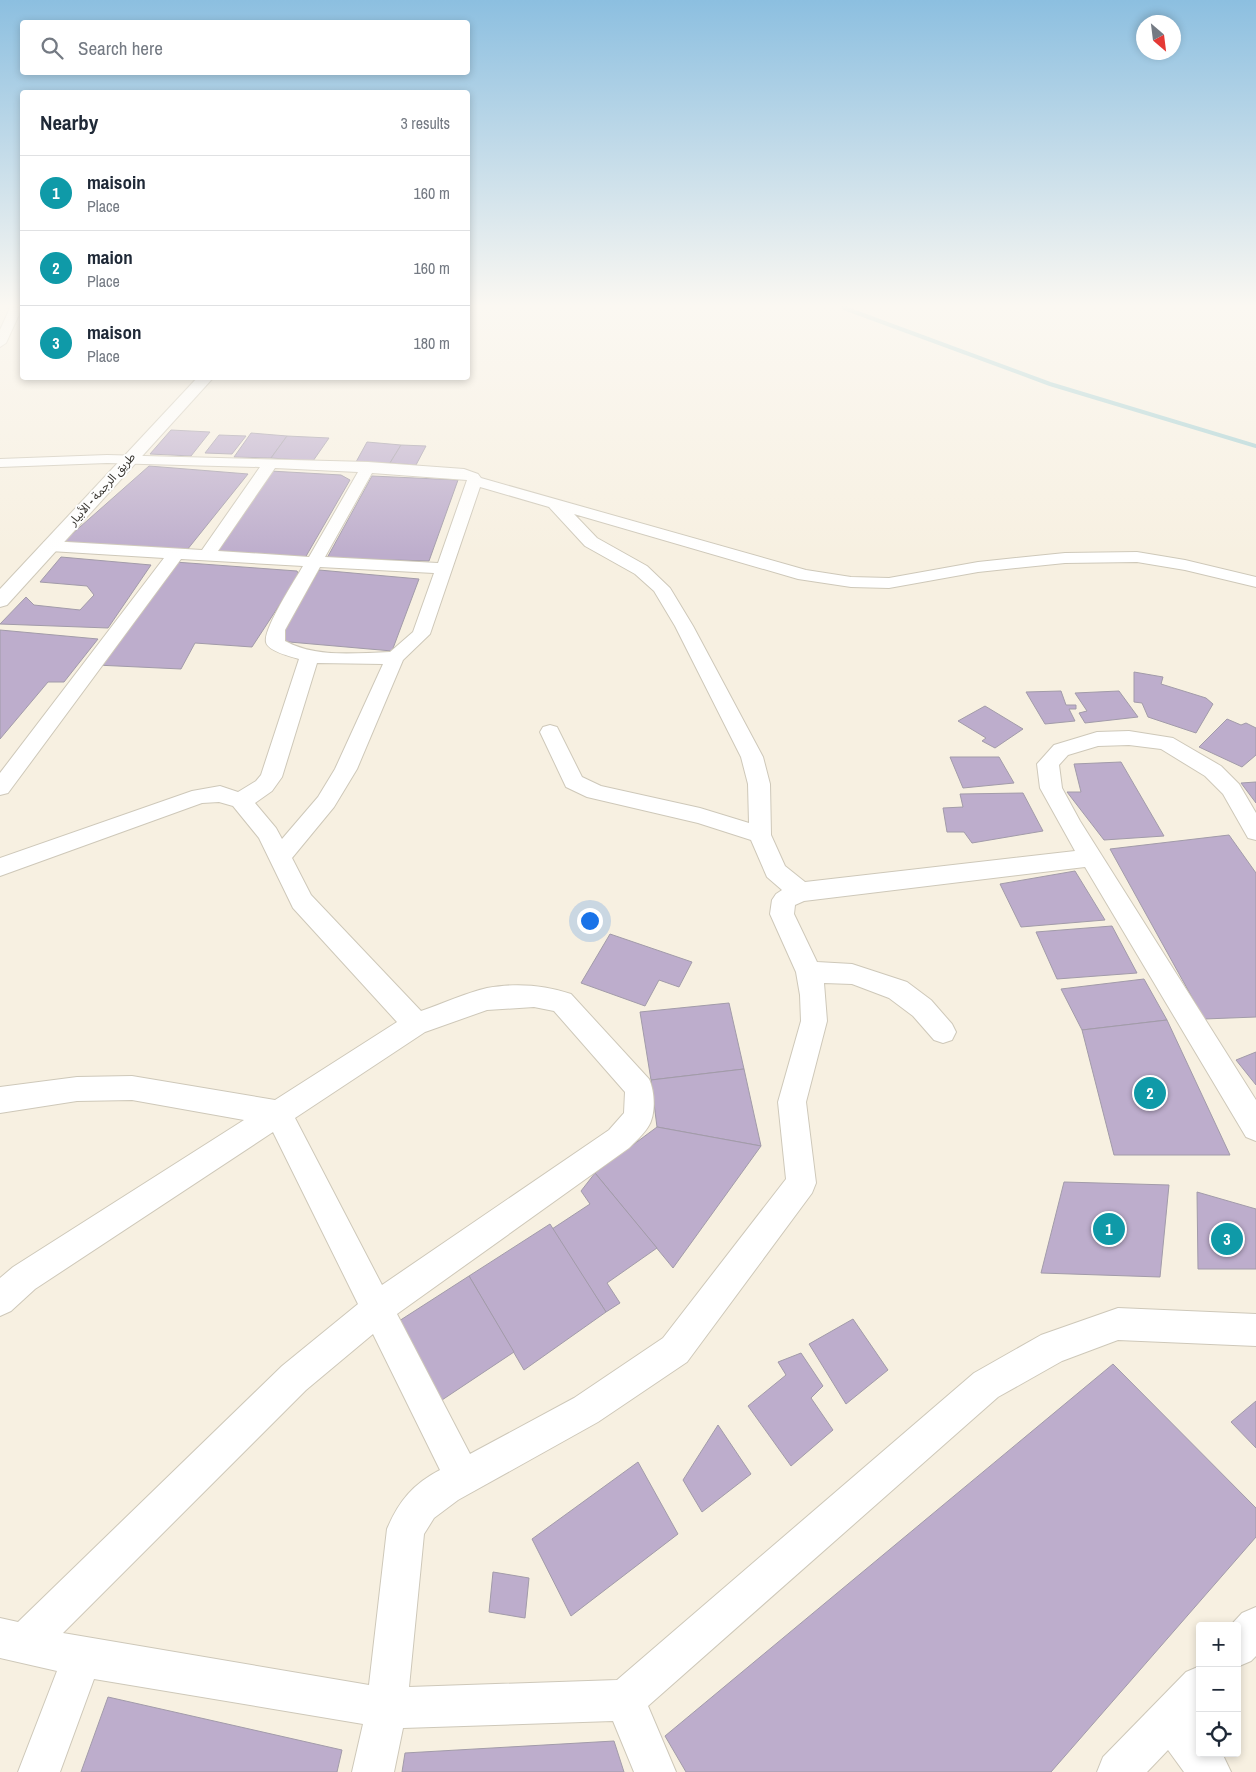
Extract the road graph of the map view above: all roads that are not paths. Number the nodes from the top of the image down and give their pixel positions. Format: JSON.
{"nodes":[{"id":1,"x":174,"y":391,"type":"edge"},
{"id":2,"x":193,"y":391,"type":"edge"},
{"id":3,"x":107,"y":459,"type":"junction"},
{"id":4,"x":128,"y":459,"type":"junction"},
{"id":5,"x":0,"y":463,"type":"edge"},
{"id":6,"x":271,"y":463,"type":"junction"},
{"id":7,"x":368,"y":467,"type":"junction"},
{"id":8,"x":94,"y":473,"type":"dead end"},
{"id":9,"x":475,"y":481,"type":"junction"},
{"id":10,"x":553,"y":502,"type":"junction"},
{"id":11,"x":50,"y":546,"type":"junction"},
{"id":12,"x":176,"y":554,"type":"junction"},
{"id":13,"x":206,"y":556,"type":"junction"},
{"id":14,"x":314,"y":562,"type":"junction"},
{"id":15,"x":445,"y":568,"type":"junction"},
{"id":16,"x":1256,"y":582,"type":"edge"},
{"id":17,"x":0,"y":601,"type":"edge"},
{"id":18,"x":310,"y":656,"type":"junction"},
{"id":19,"x":395,"y":658,"type":"junction"},
{"id":20,"x":550,"y":732,"type":"dead end"},
{"id":21,"x":0,"y":788,"type":"edge"},
{"id":22,"x":241,"y":801,"type":"junction"},
{"id":23,"x":1256,"y":832,"type":"edge"},
{"id":24,"x":760,"y":835,"type":"junction"},
{"id":25,"x":280,"y":856,"type":"junction"},
{"id":26,"x":1091,"y":858,"type":"junction"},
{"id":27,"x":0,"y":867,"type":"edge"},
{"id":28,"x":800,"y":892,"type":"junction"},
{"id":29,"x":809,"y":972,"type":"junction"},
{"id":30,"x":416,"y":1024,"type":"junction"},
{"id":31,"x":943,"y":1032,"type":"dead end"},
{"id":32,"x":0,"y":1100,"type":"edge"},
{"id":33,"x":278,"y":1113,"type":"junction"},
{"id":34,"x":1256,"y":1128,"type":"edge"},
{"id":35,"x":0,"y":1300,"type":"edge"},
{"id":36,"x":377,"y":1311,"type":"junction"},
{"id":37,"x":1256,"y":1330,"type":"edge"},
{"id":38,"x":463,"y":1477,"type":"junction"},
{"id":39,"x":1256,"y":1627,"type":"edge"},
{"id":40,"x":12,"y":1640,"type":"edge"},
{"id":41,"x":1241,"y":1643,"type":"edge"},
{"id":42,"x":82,"y":1657,"type":"junction"},
{"id":43,"x":1196,"y":1690,"type":"edge"},
{"id":44,"x":625,"y":1700,"type":"junction"},
{"id":45,"x":387,"y":1708,"type":"junction"},
{"id":46,"x":1170,"y":1718,"type":"junction"},
{"id":47,"x":39,"y":1772,"type":"edge"},
{"id":48,"x":373,"y":1772,"type":"edge"},
{"id":49,"x":655,"y":1772,"type":"edge"},
{"id":50,"x":1118,"y":1772,"type":"edge"},
{"id":51,"x":1210,"y":1772,"type":"edge"}],
"edges":[{"from":1,"to":3,"type":"highway","name":"طريق الرجمة - الأبيار"},
{"from":2,"to":4,"type":"highway","name":"طريق الرجمة - الأبيار"},
{"from":3,"to":4,"type":"street"},
{"from":3,"to":5,"type":"street"},
{"from":3,"to":8,"type":"highway","name":"طريق الرجمة - الأبيار"},
{"from":4,"to":6,"type":"street"},
{"from":4,"to":11,"type":"highway","name":"طريق الرجمة - الأبيار"},
{"from":6,"to":7,"type":"street"},
{"from":6,"to":13,"type":"street"},
{"from":7,"to":9,"type":"street"},
{"from":7,"to":14,"type":"street"},
{"from":9,"to":10,"type":"street"},
{"from":9,"to":15,"type":"street"},
{"from":10,"to":16,"type":"street"},
{"from":10,"to":24,"type":"street"},
{"from":11,"to":12,"type":"street"},
{"from":11,"to":17,"type":"highway","name":"طريق الرجمة - الأبيار"},
{"from":12,"to":13,"type":"street"},
{"from":12,"to":21,"type":"street"},
{"from":13,"to":14,"type":"street"},
{"from":14,"to":15,"type":"street"},
{"from":14,"to":18,"type":"street"},
{"from":15,"to":19,"type":"street"},
{"from":18,"to":19,"type":"street"},
{"from":18,"to":22,"type":"street"},
{"from":19,"to":25,"type":"street"},
{"from":20,"to":24,"type":"street"},
{"from":22,"to":25,"type":"street"},
{"from":22,"to":27,"type":"street"},
{"from":23,"to":26,"type":"street"},
{"from":24,"to":28,"type":"street"},
{"from":25,"to":30,"type":"street"},
{"from":26,"to":28,"type":"street"},
{"from":26,"to":34,"type":"street"},
{"from":28,"to":29,"type":"street"},
{"from":29,"to":31,"type":"street"},
{"from":29,"to":38,"type":"street"},
{"from":30,"to":33,"type":"street"},
{"from":30,"to":36,"type":"street"},
{"from":32,"to":33,"type":"street"},
{"from":33,"to":35,"type":"street"},
{"from":33,"to":36,"type":"street"},
{"from":36,"to":38,"type":"street"},
{"from":36,"to":40,"type":"street"},
{"from":37,"to":44,"type":"street"},
{"from":38,"to":45,"type":"street"},
{"from":39,"to":41,"type":"street"},
{"from":40,"to":42,"type":"street"},
{"from":42,"to":45,"type":"street"},
{"from":42,"to":47,"type":"street"},
{"from":43,"to":46,"type":"street"},
{"from":44,"to":45,"type":"street"},
{"from":44,"to":49,"type":"street"},
{"from":45,"to":48,"type":"street"},
{"from":46,"to":50,"type":"street"},
{"from":46,"to":51,"type":"street"}]}
